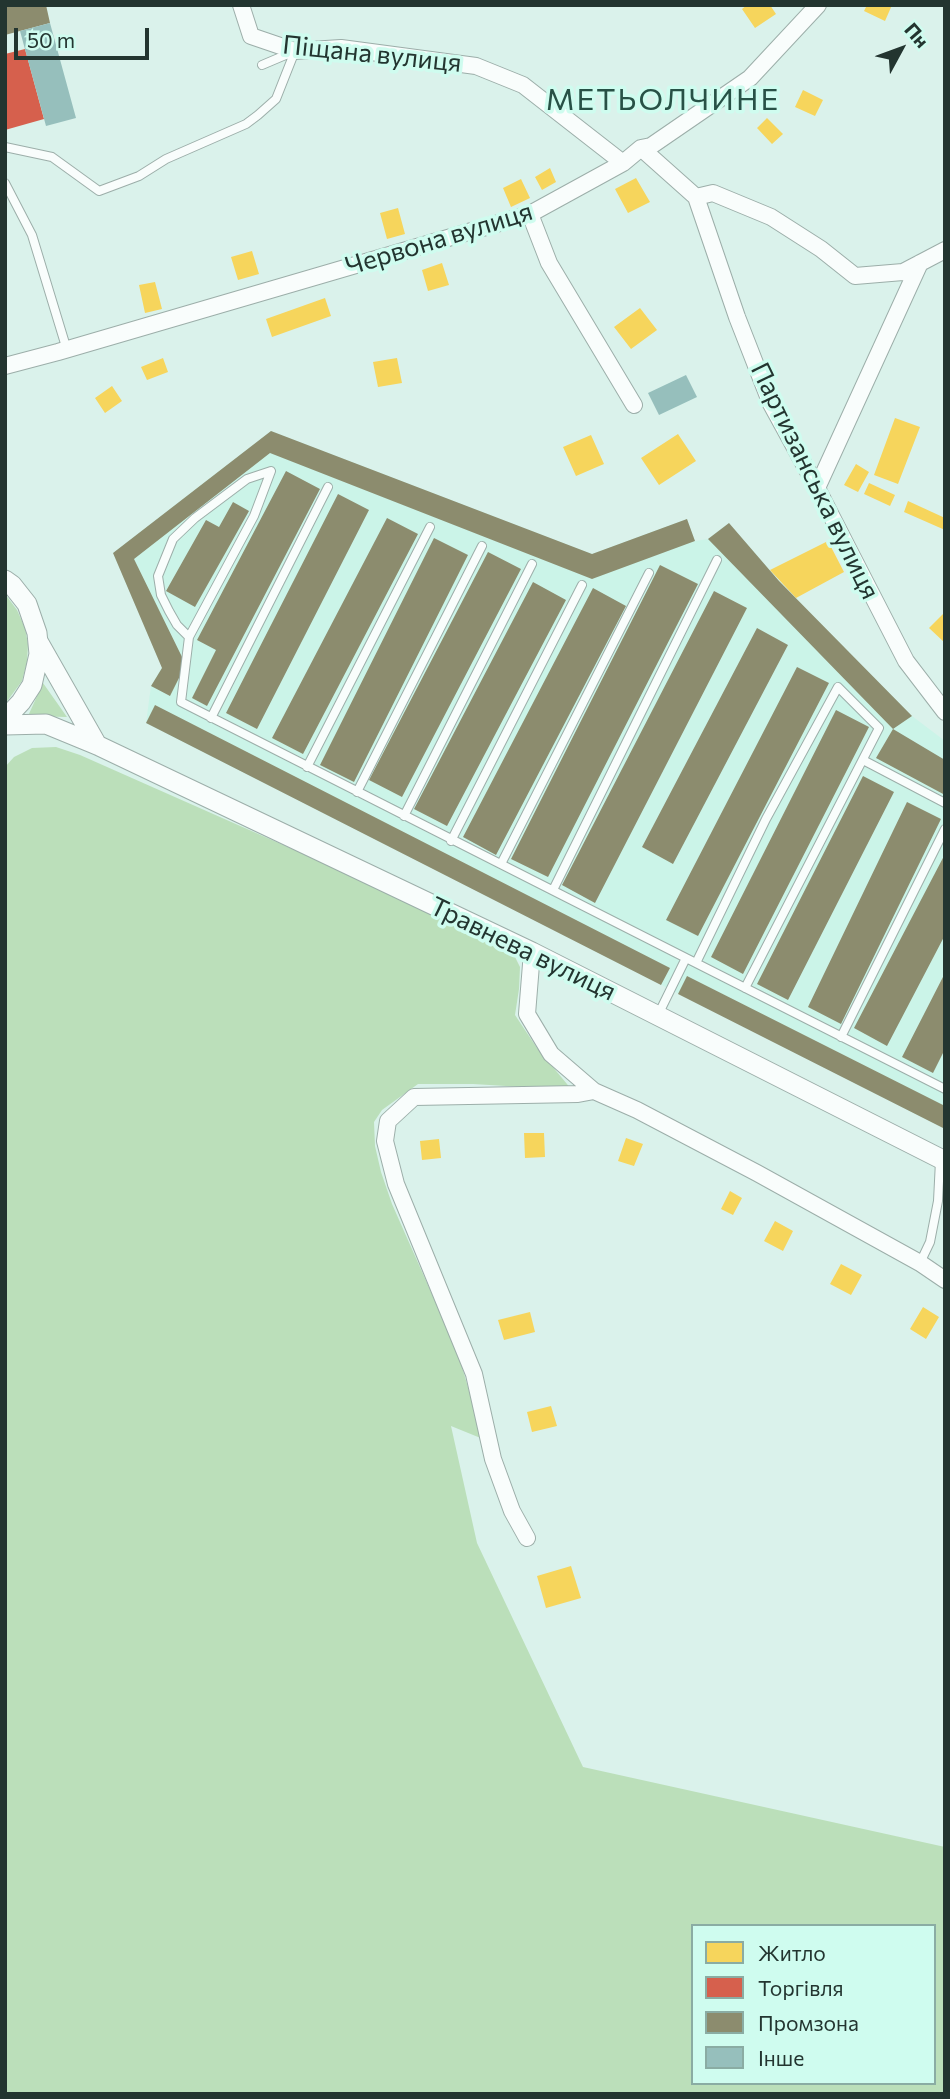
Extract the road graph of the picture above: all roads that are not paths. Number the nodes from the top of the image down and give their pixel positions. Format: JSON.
{"nodes":[{"id":1,"x":241,"y":5,"type":"edge"},
{"id":2,"x":818,"y":5,"type":"edge"},
{"id":3,"x":295,"y":51,"type":"junction"},
{"id":4,"x":262,"y":65,"type":"dead end"},
{"id":5,"x":5,"y":147,"type":"edge"},
{"id":6,"x":641,"y":148,"type":"junction"},
{"id":7,"x":623,"y":163,"type":"junction"},
{"id":8,"x":5,"y":183,"type":"edge"},
{"id":9,"x":696,"y":197,"type":"junction"},
{"id":10,"x":530,"y":214,"type":"junction"},
{"id":11,"x":945,"y":250,"type":"edge"},
{"id":12,"x":920,"y":263,"type":"junction"},
{"id":13,"x":66,"y":350,"type":"junction"},
{"id":14,"x":5,"y":366,"type":"edge"},
{"id":15,"x":634,"y":405,"type":"dead end"},
{"id":16,"x":328,"y":487,"type":"dead end"},
{"id":17,"x":817,"y":488,"type":"junction"},
{"id":18,"x":430,"y":527,"type":"dead end"},
{"id":19,"x":481,"y":546,"type":"dead end"},
{"id":20,"x":717,"y":560,"type":"dead end"},
{"id":21,"x":532,"y":564,"type":"dead end"},
{"id":22,"x":649,"y":573,"type":"dead end"},
{"id":23,"x":5,"y":580,"type":"edge"},
{"id":24,"x":582,"y":585,"type":"dead end"},
{"id":25,"x":189,"y":637,"type":"junction"},
{"id":26,"x":39,"y":643,"type":"junction"},
{"id":27,"x":945,"y":712,"type":"edge"},
{"id":28,"x":211,"y":718,"type":"junction"},
{"id":29,"x":5,"y":719,"type":"edge"},
{"id":30,"x":5,"y":725,"type":"edge"},
{"id":31,"x":97,"y":745,"type":"junction"},
{"id":32,"x":863,"y":760,"type":"junction"},
{"id":33,"x":307,"y":767,"type":"junction"},
{"id":34,"x":357,"y":792,"type":"junction"},
{"id":35,"x":945,"y":803,"type":"edge"},
{"id":36,"x":404,"y":816,"type":"junction"},
{"id":37,"x":945,"y":829,"type":"edge"},
{"id":38,"x":451,"y":841,"type":"junction"},
{"id":39,"x":501,"y":864,"type":"junction"},
{"id":40,"x":553,"y":890,"type":"junction"},
{"id":41,"x":532,"y":952,"type":"junction"},
{"id":42,"x":686,"y":958,"type":"junction"},
{"id":43,"x":696,"y":963,"type":"junction"},
{"id":44,"x":745,"y":988,"type":"junction"},
{"id":45,"x":658,"y":1015,"type":"junction"},
{"id":46,"x":841,"y":1037,"type":"junction"},
{"id":47,"x":945,"y":1089,"type":"edge"},
{"id":48,"x":594,"y":1091,"type":"junction"},
{"id":49,"x":943,"y":1159,"type":"edge"},
{"id":50,"x":920,"y":1263,"type":"junction"},
{"id":51,"x":945,"y":1280,"type":"edge"},
{"id":52,"x":527,"y":1538,"type":"dead end"}],
"edges":[{"from":1,"to":3,"type":"street","name":"Піщана вулиця"},
{"from":2,"to":6,"type":"street","name":"Червона вулиця"},
{"from":3,"to":4,"type":"lane"},
{"from":3,"to":5,"type":"lane"},
{"from":3,"to":7,"type":"street","name":"Піщана вулиця"},
{"from":6,"to":7,"type":"street","name":"Червона вулиця"},
{"from":6,"to":9,"type":"street"},
{"from":7,"to":10,"type":"street","name":"Червона вулиця"},
{"from":8,"to":13,"type":"lane"},
{"from":9,"to":12,"type":"street"},
{"from":9,"to":17,"type":"street","name":"Партизанська вулиця"},
{"from":10,"to":13,"type":"street","name":"Червона вулиця"},
{"from":10,"to":15,"type":"street"},
{"from":11,"to":12,"type":"street"},
{"from":12,"to":17,"type":"street"},
{"from":13,"to":14,"type":"street","name":"Червона вулиця"},
{"from":16,"to":28,"type":"lane"},
{"from":17,"to":27,"type":"street","name":"Партизанська вулиця"},
{"from":18,"to":33,"type":"lane"},
{"from":19,"to":34,"type":"lane"},
{"from":20,"to":40,"type":"lane"},
{"from":21,"to":36,"type":"lane"},
{"from":22,"to":39,"type":"lane"},
{"from":23,"to":26,"type":"street"},
{"from":24,"to":38,"type":"lane"},
{"from":25,"to":25,"type":"lane"},
{"from":25,"to":28,"type":"lane"},
{"from":26,"to":29,"type":"street"},
{"from":26,"to":31,"type":"street"},
{"from":28,"to":33,"type":"lane"},
{"from":30,"to":31,"type":"street","name":"Травнева вулиця"},
{"from":31,"to":41,"type":"street","name":"Травнева вулиця"},
{"from":32,"to":35,"type":"lane"},
{"from":32,"to":43,"type":"lane"},
{"from":32,"to":44,"type":"lane"},
{"from":33,"to":34,"type":"lane"},
{"from":34,"to":36,"type":"lane"},
{"from":36,"to":38,"type":"lane"},
{"from":37,"to":46,"type":"lane"},
{"from":38,"to":39,"type":"lane"},
{"from":39,"to":40,"type":"lane"},
{"from":40,"to":42,"type":"lane"},
{"from":41,"to":45,"type":"street","name":"Травнева вулиця"},
{"from":41,"to":48,"type":"street"},
{"from":42,"to":43,"type":"lane"},
{"from":42,"to":45,"type":"lane"},
{"from":43,"to":44,"type":"lane"},
{"from":44,"to":46,"type":"lane"},
{"from":45,"to":49,"type":"street","name":"Травнева вулиця"},
{"from":46,"to":47,"type":"lane"},
{"from":48,"to":50,"type":"street"},
{"from":48,"to":52,"type":"street"},
{"from":49,"to":50,"type":"lane"},
{"from":50,"to":51,"type":"street"}]}
